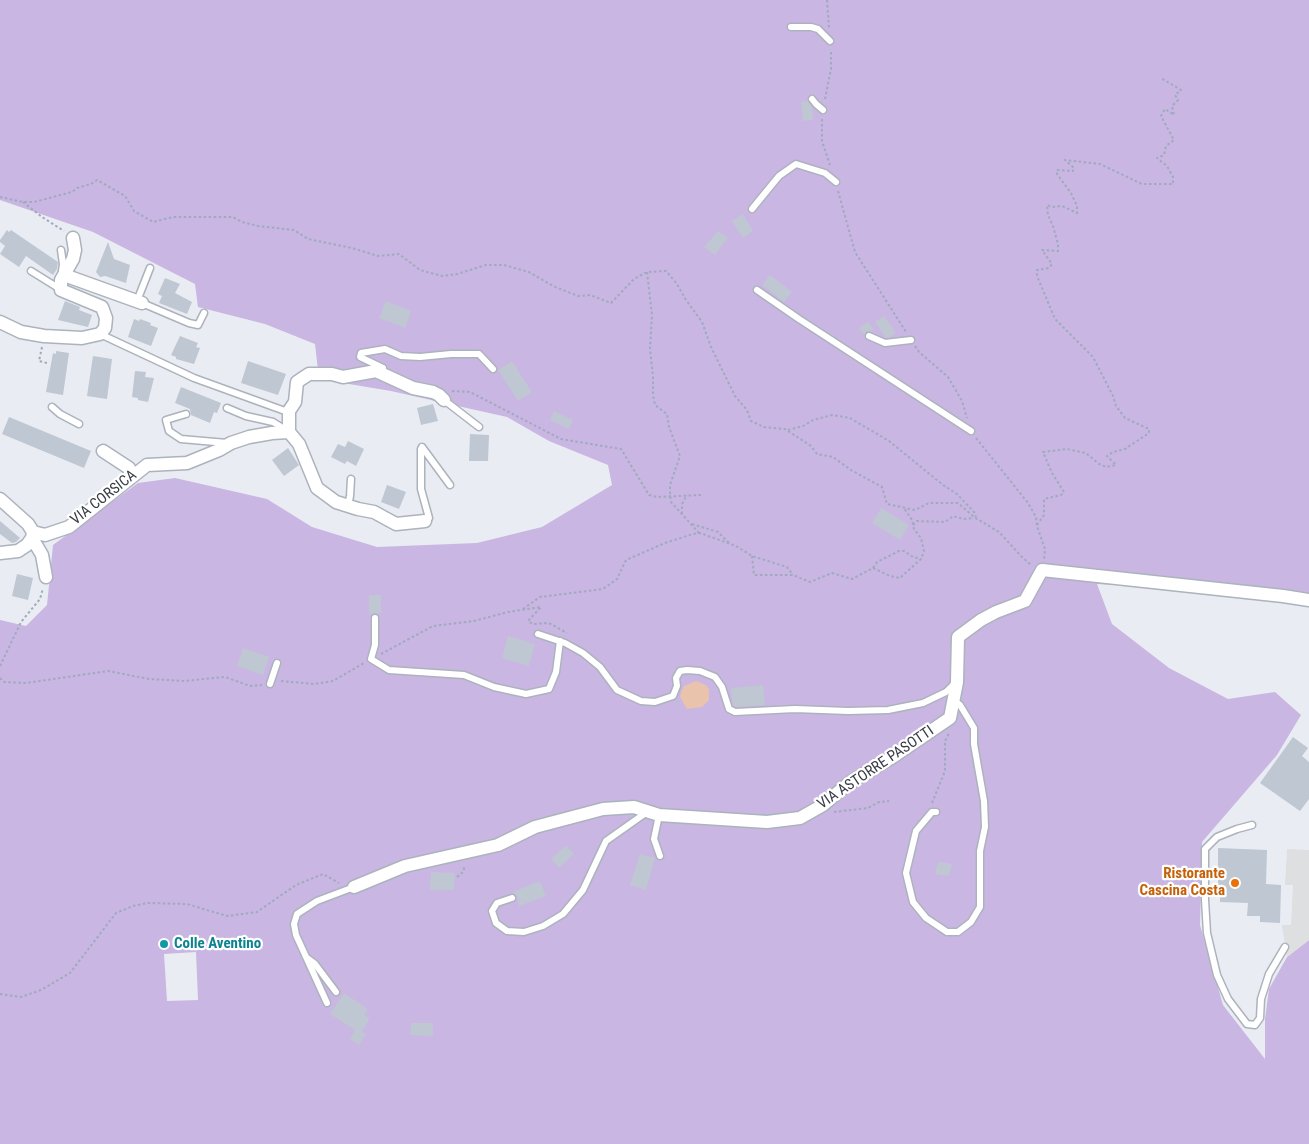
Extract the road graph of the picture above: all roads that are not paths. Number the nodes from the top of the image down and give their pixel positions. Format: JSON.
{"nodes":[{"id":1,"x":791,"y":26,"type":"dead end"},
{"id":2,"x":830,"y":41,"type":"road end"},
{"id":3,"x":812,"y":99,"type":"dead end"},
{"id":4,"x":823,"y":110,"type":"road end"},
{"id":5,"x":836,"y":182,"type":"road end"},
{"id":6,"x":752,"y":209,"type":"dead end"},
{"id":7,"x":73,"y":238,"type":"road end"},
{"id":8,"x":61,"y":250,"type":"dead end"},
{"id":9,"x":150,"y":268,"type":"dead end"},
{"id":10,"x":31,"y":271,"type":"dead end"},
{"id":11,"x":62,"y":282,"type":"junction"},
{"id":12,"x":758,"y":290,"type":"dead end"},
{"id":13,"x":140,"y":302,"type":"junction"},
{"id":14,"x":204,"y":313,"type":"dead end"},
{"id":15,"x":0,"y":322,"type":"edge"},
{"id":16,"x":100,"y":334,"type":"junction"},
{"id":17,"x":869,"y":336,"type":"dead end"},
{"id":18,"x":911,"y":340,"type":"road end"},
{"id":19,"x":493,"y":369,"type":"dead end"},
{"id":20,"x":390,"y":377,"type":"junction"},
{"id":21,"x":447,"y":396,"type":"joint"},
{"id":22,"x":52,"y":407,"type":"dead end"},
{"id":23,"x":227,"y":408,"type":"dead end"},
{"id":24,"x":285,"y":411,"type":"dead end"},
{"id":25,"x":186,"y":414,"type":"dead end"},
{"id":26,"x":79,"y":424,"type":"dead end"},
{"id":27,"x":479,"y":427,"type":"dead end"},
{"id":28,"x":971,"y":431,"type":"road end"},
{"id":29,"x":289,"y":432,"type":"junction"},
{"id":30,"x":231,"y":443,"type":"junction"},
{"id":31,"x":103,"y":451,"type":"dead end"},
{"id":32,"x":131,"y":476,"type":"junction"},
{"id":33,"x":350,"y":479,"type":"dead end"},
{"id":34,"x":450,"y":485,"type":"dead end"},
{"id":35,"x":0,"y":499,"type":"edge"},
{"id":36,"x":348,"y":506,"type":"junction"},
{"id":37,"x":425,"y":521,"type":"joint"},
{"id":38,"x":33,"y":535,"type":"junction"},
{"id":39,"x":0,"y":553,"type":"edge"},
{"id":40,"x":46,"y":577,"type":"dead end"},
{"id":41,"x":1309,"y":600,"type":"edge"},
{"id":42,"x":375,"y":618,"type":"dead end"},
{"id":43,"x":538,"y":634,"type":"dead end"},
{"id":44,"x":560,"y":641,"type":"junction"},
{"id":45,"x":277,"y":663,"type":"dead end"},
{"id":46,"x":957,"y":682,"type":"junction"},
{"id":47,"x":270,"y":684,"type":"road end"},
{"id":48,"x":953,"y":700,"type":"junction"},
{"id":49,"x":936,"y":812,"type":"dead end"},
{"id":50,"x":654,"y":813,"type":"junction"},
{"id":51,"x":1252,"y":826,"type":"dead end"},
{"id":52,"x":660,"y":856,"type":"dead end"},
{"id":53,"x":354,"y":887,"type":"joint"},
{"id":54,"x":512,"y":898,"type":"dead end"},
{"id":55,"x":1285,"y":947,"type":"dead end"},
{"id":56,"x":307,"y":958,"type":"junction"},
{"id":57,"x":336,"y":992,"type":"dead end"},
{"id":58,"x":327,"y":1003,"type":"dead end"}],
"edges":[{"from":1,"to":2,"type":"lane"},
{"from":3,"to":4,"type":"lane"},
{"from":5,"to":6,"type":"lane"},
{"from":7,"to":11,"type":"street"},
{"from":8,"to":11,"type":"lane"},
{"from":9,"to":13,"type":"lane"},
{"from":10,"to":11,"type":"lane"},
{"from":11,"to":13,"type":"street"},
{"from":11,"to":16,"type":"street"},
{"from":12,"to":28,"type":"lane"},
{"from":13,"to":14,"type":"lane"},
{"from":15,"to":16,"type":"street"},
{"from":16,"to":24,"type":"lane"},
{"from":17,"to":18,"type":"lane"},
{"from":19,"to":20,"type":"lane"},
{"from":20,"to":21,"type":"street"},
{"from":20,"to":29,"type":"street"},
{"from":21,"to":27,"type":"lane"},
{"from":22,"to":26,"type":"lane"},
{"from":23,"to":29,"type":"lane"},
{"from":25,"to":30,"type":"lane"},
{"from":29,"to":30,"type":"street","name":"VIA CORSICA"},
{"from":29,"to":36,"type":"street"},
{"from":30,"to":32,"type":"street","name":"VIA CORSICA"},
{"from":31,"to":32,"type":"street"},
{"from":32,"to":38,"type":"street","name":"VIA CORSICA"},
{"from":33,"to":36,"type":"lane"},
{"from":34,"to":37,"type":"lane"},
{"from":35,"to":38,"type":"street"},
{"from":36,"to":37,"type":"street"},
{"from":38,"to":39,"type":"street"},
{"from":38,"to":40,"type":"street"},
{"from":41,"to":46,"type":"street","name":"VIA ASTORRE PASOTTI"},
{"from":42,"to":44,"type":"lane"},
{"from":43,"to":44,"type":"lane"},
{"from":44,"to":46,"type":"lane"},
{"from":45,"to":47,"type":"lane"},
{"from":46,"to":48,"type":"street","name":"VIA ASTORRE PASOTTI"},
{"from":48,"to":49,"type":"lane"},
{"from":48,"to":50,"type":"street","name":"VIA ASTORRE PASOTTI"},
{"from":50,"to":52,"type":"lane"},
{"from":50,"to":53,"type":"street","name":"VIA ASTORRE PASOTTI"},
{"from":50,"to":54,"type":"lane"},
{"from":51,"to":55,"type":"lane"},
{"from":53,"to":56,"type":"lane"},
{"from":56,"to":57,"type":"lane"},
{"from":56,"to":58,"type":"lane"}]}
